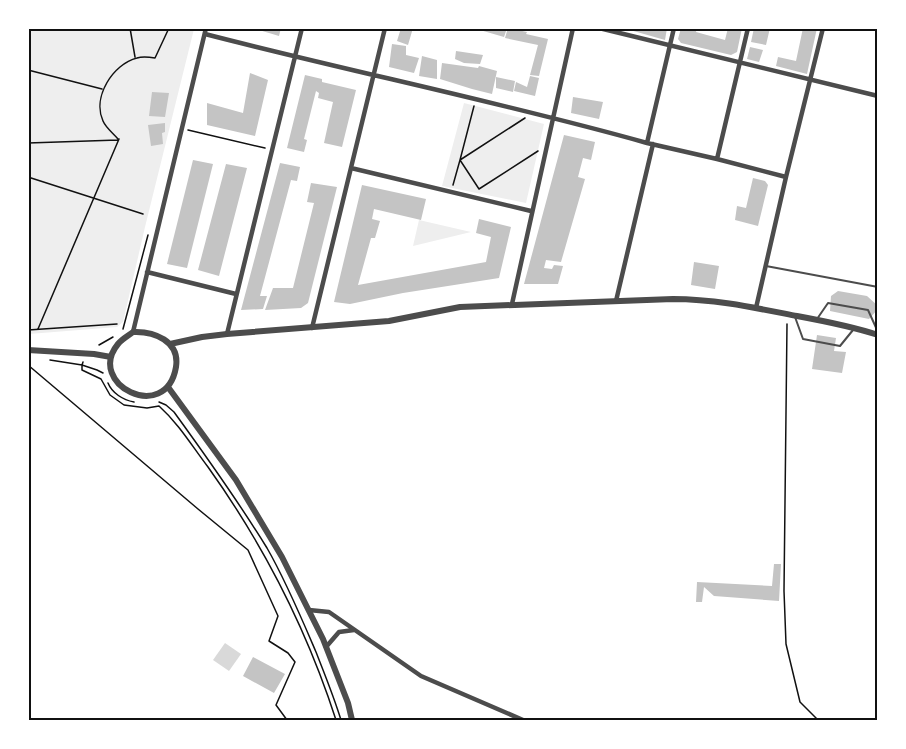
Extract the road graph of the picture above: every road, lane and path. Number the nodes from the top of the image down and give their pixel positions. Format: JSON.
{"nodes":[{"id":1,"x":130,"y":28,"type":"edge"},
{"id":2,"x":169,"y":28,"type":"edge"},
{"id":3,"x":302,"y":28,"type":"edge"},
{"id":4,"x":385,"y":28,"type":"edge"},
{"id":5,"x":573,"y":28,"type":"edge"},
{"id":6,"x":599,"y":28,"type":"edge"},
{"id":7,"x":674,"y":28,"type":"edge"},
{"id":8,"x":748,"y":28,"type":"edge"},
{"id":9,"x":823,"y":28,"type":"edge"},
{"id":10,"x":206,"y":31,"type":"edge"},
{"id":11,"x":670,"y":46,"type":"junction"},
{"id":12,"x":294,"y":57,"type":"junction"},
{"id":13,"x":135,"y":58,"type":"junction"},
{"id":14,"x":740,"y":62,"type":"junction"},
{"id":15,"x":28,"y":70,"type":"edge"},
{"id":16,"x":374,"y":75,"type":"junction"},
{"id":17,"x":811,"y":80,"type":"junction"},
{"id":18,"x":103,"y":89,"type":"junction"},
{"id":19,"x":878,"y":96,"type":"edge"},
{"id":20,"x":476,"y":99,"type":"junction"},
{"id":21,"x":533,"y":113,"type":"junction"},
{"id":22,"x":552,"y":118,"type":"junction"},
{"id":23,"x":182,"y":129,"type":"junction"},
{"id":24,"x":119,"y":139,"type":"junction"},
{"id":25,"x":28,"y":143,"type":"edge"},
{"id":26,"x":650,"y":143,"type":"junction"},
{"id":27,"x":546,"y":146,"type":"junction"},
{"id":28,"x":272,"y":150,"type":"junction"},
{"id":29,"x":460,"y":159,"type":"junction"},
{"id":30,"x":717,"y":159,"type":"junction"},
{"id":31,"x":351,"y":168,"type":"junction"},
{"id":32,"x":28,"y":177,"type":"edge"},
{"id":33,"x":786,"y":177,"type":"junction"},
{"id":34,"x":452,"y":192,"type":"junction"},
{"id":35,"x":94,"y":198,"type":"junction"},
{"id":36,"x":531,"y":211,"type":"junction"},
{"id":37,"x":143,"y":214,"type":"dead end"},
{"id":38,"x":149,"y":231,"type":"dead end"},
{"id":39,"x":766,"y":266,"type":"junction"},
{"id":40,"x":147,"y":272,"type":"junction"},
{"id":41,"x":878,"y":287,"type":"edge"},
{"id":42,"x":236,"y":294,"type":"junction"},
{"id":43,"x":616,"y":301,"type":"junction"},
{"id":44,"x":512,"y":304,"type":"junction"},
{"id":45,"x":756,"y":308,"type":"junction"},
{"id":46,"x":787,"y":314,"type":"junction"},
{"id":47,"x":795,"y":315,"type":"junction"},
{"id":48,"x":816,"y":320,"type":"junction"},
{"id":49,"x":117,"y":324,"type":"dead end"},
{"id":50,"x":855,"y":327,"type":"junction"},
{"id":51,"x":312,"y":328,"type":"junction"},
{"id":52,"x":38,"y":329,"type":"junction"},
{"id":53,"x":28,"y":330,"type":"edge"},
{"id":54,"x":122,"y":332,"type":"dead end"},
{"id":55,"x":133,"y":332,"type":"junction"},
{"id":56,"x":227,"y":334,"type":"junction"},
{"id":57,"x":878,"y":334,"type":"edge"},
{"id":58,"x":113,"y":338,"type":"dead end"},
{"id":59,"x":170,"y":344,"type":"junction"},
{"id":60,"x":28,"y":350,"type":"edge"},
{"id":61,"x":84,"y":354,"type":"junction"},
{"id":62,"x":111,"y":357,"type":"junction"},
{"id":63,"x":42,"y":359,"type":"dead end"},
{"id":64,"x":28,"y":365,"type":"edge"},
{"id":65,"x":82,"y":365,"type":"junction"},
{"id":66,"x":105,"y":374,"type":"dead end"},
{"id":67,"x":107,"y":381,"type":"dead end"},
{"id":68,"x":168,"y":387,"type":"junction"},
{"id":69,"x":158,"y":401,"type":"dead end"},
{"id":70,"x":136,"y":402,"type":"dead end"},
{"id":71,"x":309,"y":610,"type":"junction"},
{"id":72,"x":354,"y":630,"type":"junction"},
{"id":73,"x":326,"y":647,"type":"junction"},
{"id":74,"x":287,"y":720,"type":"edge"},
{"id":75,"x":336,"y":720,"type":"edge"},
{"id":76,"x":341,"y":720,"type":"edge"},
{"id":77,"x":352,"y":720,"type":"edge"},
{"id":78,"x":523,"y":720,"type":"edge"},
{"id":79,"x":818,"y":720,"type":"edge"}],
"edges":[{"from":1,"to":13,"type":"path"},
{"from":2,"to":13,"type":"path"},
{"from":3,"to":12,"type":"street"},
{"from":4,"to":16,"type":"street"},
{"from":5,"to":22,"type":"street"},
{"from":6,"to":11,"type":"street"},
{"from":7,"to":11,"type":"street"},
{"from":8,"to":14,"type":"street"},
{"from":9,"to":17,"type":"street"},
{"from":10,"to":12,"type":"street"},
{"from":10,"to":23,"type":"street"},
{"from":11,"to":14,"type":"street"},
{"from":11,"to":26,"type":"street"},
{"from":12,"to":16,"type":"street"},
{"from":12,"to":28,"type":"street"},
{"from":13,"to":18,"type":"path"},
{"from":14,"to":17,"type":"street"},
{"from":14,"to":30,"type":"street"},
{"from":15,"to":18,"type":"path"},
{"from":16,"to":20,"type":"street"},
{"from":16,"to":31,"type":"street"},
{"from":17,"to":19,"type":"street"},
{"from":17,"to":33,"type":"street"},
{"from":18,"to":24,"type":"path"},
{"from":20,"to":21,"type":"street"},
{"from":20,"to":29,"type":"path"},
{"from":21,"to":22,"type":"street"},
{"from":21,"to":29,"type":"path"},
{"from":22,"to":26,"type":"street"},
{"from":22,"to":27,"type":"street"},
{"from":23,"to":28,"type":"path"},
{"from":23,"to":40,"type":"street"},
{"from":24,"to":25,"type":"path"},
{"from":24,"to":35,"type":"path"},
{"from":26,"to":30,"type":"street"},
{"from":26,"to":43,"type":"street"},
{"from":27,"to":29,"type":"path"},
{"from":27,"to":36,"type":"street"},
{"from":28,"to":42,"type":"street"},
{"from":29,"to":34,"type":"path"},
{"from":30,"to":33,"type":"street"},
{"from":31,"to":34,"type":"street"},
{"from":31,"to":51,"type":"street"},
{"from":32,"to":35,"type":"path"},
{"from":33,"to":39,"type":"street"},
{"from":34,"to":36,"type":"street"},
{"from":35,"to":37,"type":"path"},
{"from":35,"to":52,"type":"path"},
{"from":36,"to":44,"type":"street"},
{"from":38,"to":54,"type":"path"},
{"from":39,"to":41,"type":"lane"},
{"from":39,"to":45,"type":"street"},
{"from":40,"to":42,"type":"street"},
{"from":40,"to":55,"type":"street"},
{"from":42,"to":56,"type":"street"},
{"from":43,"to":44,"type":"street"},
{"from":43,"to":45,"type":"street"},
{"from":44,"to":51,"type":"street"},
{"from":45,"to":46,"type":"street"},
{"from":46,"to":47,"type":"street"},
{"from":46,"to":79,"type":"path"},
{"from":47,"to":48,"type":"street"},
{"from":47,"to":50,"type":"lane"},
{"from":48,"to":50,"type":"street"},
{"from":48,"to":57,"type":"lane"},
{"from":49,"to":52,"type":"path"},
{"from":50,"to":57,"type":"street"},
{"from":51,"to":56,"type":"street"},
{"from":52,"to":53,"type":"path"},
{"from":55,"to":59,"type":"street"},
{"from":55,"to":62,"type":"street"},
{"from":56,"to":59,"type":"street"},
{"from":58,"to":61,"type":"path"},
{"from":59,"to":68,"type":"street"},
{"from":60,"to":61,"type":"street"},
{"from":61,"to":62,"type":"street"},
{"from":61,"to":65,"type":"path"},
{"from":62,"to":68,"type":"street"},
{"from":63,"to":65,"type":"path"},
{"from":64,"to":74,"type":"path"},
{"from":65,"to":66,"type":"path"},
{"from":65,"to":75,"type":"path"},
{"from":67,"to":70,"type":"path"},
{"from":68,"to":71,"type":"street"},
{"from":69,"to":76,"type":"path"},
{"from":71,"to":72,"type":"street"},
{"from":71,"to":73,"type":"street"},
{"from":72,"to":73,"type":"street"},
{"from":72,"to":78,"type":"street"},
{"from":73,"to":77,"type":"street"}]}
